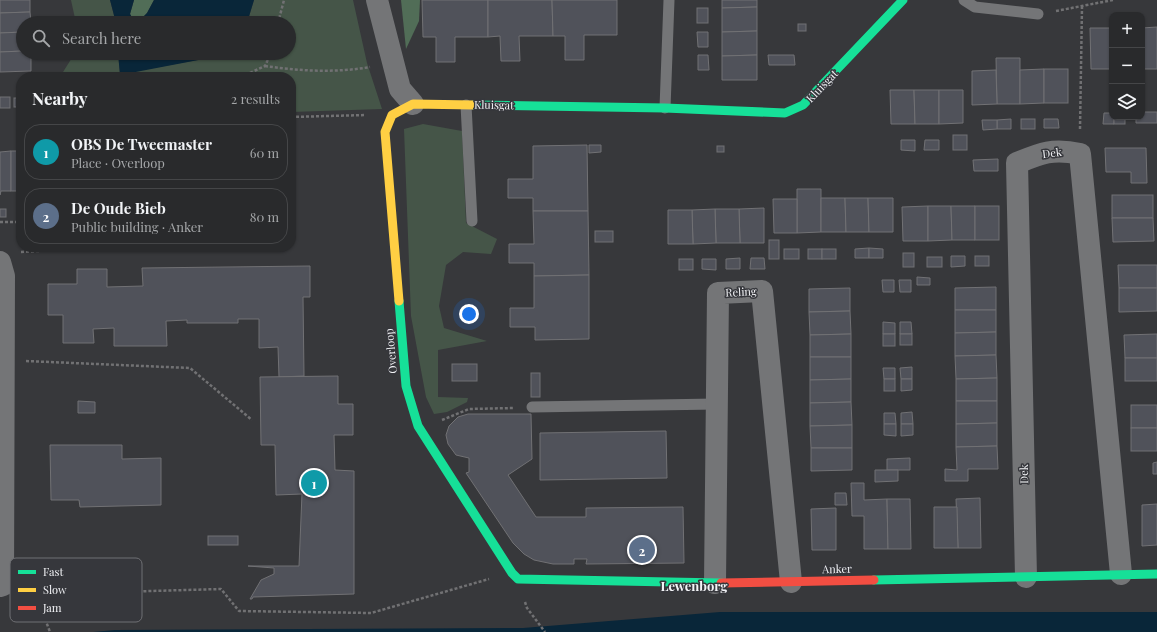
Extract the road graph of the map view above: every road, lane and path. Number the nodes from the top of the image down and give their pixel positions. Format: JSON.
{"nodes":[{"id":1,"x":284,"y":0,"type":"edge"},
{"id":2,"x":378,"y":0,"type":"edge"},
{"id":3,"x":669,"y":0,"type":"edge"},
{"id":4,"x":904,"y":0,"type":"edge"},
{"id":5,"x":964,"y":0,"type":"edge"},
{"id":6,"x":1112,"y":0,"type":"edge"},
{"id":7,"x":1082,"y":7,"type":"junction"},
{"id":8,"x":1038,"y":14,"type":"joint"},
{"id":9,"x":280,"y":16,"type":"edge"},
{"id":10,"x":267,"y":60,"type":"edge"},
{"id":11,"x":392,"y":63,"type":"junction"},
{"id":12,"x":265,"y":66,"type":"junction"},
{"id":13,"x":252,"y":72,"type":"edge"},
{"id":14,"x":413,"y":104,"type":"junction"},
{"id":15,"x":466,"y":105,"type":"junction"},
{"id":16,"x":665,"y":108,"type":"junction"},
{"id":17,"x":392,"y":115,"type":"junction"},
{"id":18,"x":296,"y":117,"type":"edge"},
{"id":19,"x":1080,"y":154,"type":"junction"},
{"id":20,"x":472,"y":221,"type":"dead end"},
{"id":21,"x":0,"y":222,"type":"edge"},
{"id":22,"x":16,"y":222,"type":"edge"},
{"id":23,"x":57,"y":252,"type":"edge"},
{"id":24,"x":8,"y":257,"type":"edge"},
{"id":25,"x":4,"y":360,"type":"junction"},
{"id":26,"x":716,"y":404,"type":"junction"},
{"id":27,"x":532,"y":407,"type":"joint"},
{"id":28,"x":252,"y":420,"type":"dead end"},
{"id":29,"x":418,"y":426,"type":"junction"},
{"id":30,"x":1121,"y":574,"type":"junction"},
{"id":31,"x":1157,"y":574,"type":"edge"},
{"id":32,"x":515,"y":576,"type":"junction"},
{"id":33,"x":1026,"y":577,"type":"junction"},
{"id":34,"x":791,"y":582,"type":"junction"},
{"id":35,"x":715,"y":583,"type":"junction"},
{"id":36,"x":2,"y":586,"type":"edge"},
{"id":37,"x":142,"y":591,"type":"edge"},
{"id":38,"x":527,"y":608,"type":"dead end"},
{"id":39,"x":46,"y":622,"type":"edge"},
{"id":40,"x":50,"y":632,"type":"edge"},
{"id":41,"x":545,"y":632,"type":"edge"}],
"edges":[{"from":1,"to":9,"type":"path"},
{"from":2,"to":11,"type":"street"},
{"from":3,"to":16,"type":"lane"},
{"from":4,"to":16,"type":"street","name":"Kluisgat"},
{"from":5,"to":8,"type":"lane"},
{"from":6,"to":7,"type":"path"},
{"from":7,"to":8,"type":"path"},
{"from":7,"to":19,"type":"path"},
{"from":10,"to":12,"type":"path"},
{"from":11,"to":12,"type":"path"},
{"from":11,"to":14,"type":"street"},
{"from":12,"to":13,"type":"path"},
{"from":14,"to":15,"type":"street","name":"Kluisgat"},
{"from":14,"to":17,"type":"street"},
{"from":15,"to":16,"type":"street","name":"Kluisgat"},
{"from":15,"to":20,"type":"lane","name":"Kluisgat"},
{"from":17,"to":18,"type":"path"},
{"from":17,"to":29,"type":"street","name":"Overloop"},
{"from":19,"to":30,"type":"street"},
{"from":19,"to":33,"type":"street","name":"Dek"},
{"from":21,"to":22,"type":"path"},
{"from":23,"to":24,"type":"path"},
{"from":24,"to":25,"type":"street"},
{"from":25,"to":28,"type":"path"},
{"from":25,"to":36,"type":"street"},
{"from":26,"to":27,"type":"lane"},
{"from":26,"to":34,"type":"street","name":"Reling"},
{"from":26,"to":35,"type":"street","name":"Reling"},
{"from":27,"to":29,"type":"path"},
{"from":29,"to":32,"type":"street","name":"Overloop"},
{"from":30,"to":31,"type":"street","name":"Anker"},
{"from":30,"to":33,"type":"street","name":"Anker"},
{"from":32,"to":35,"type":"street","name":"Anker"},
{"from":32,"to":37,"type":"path"},
{"from":33,"to":34,"type":"street","name":"Anker"},
{"from":34,"to":35,"type":"street","name":"Anker"},
{"from":38,"to":41,"type":"path"},
{"from":39,"to":40,"type":"path"}]}
